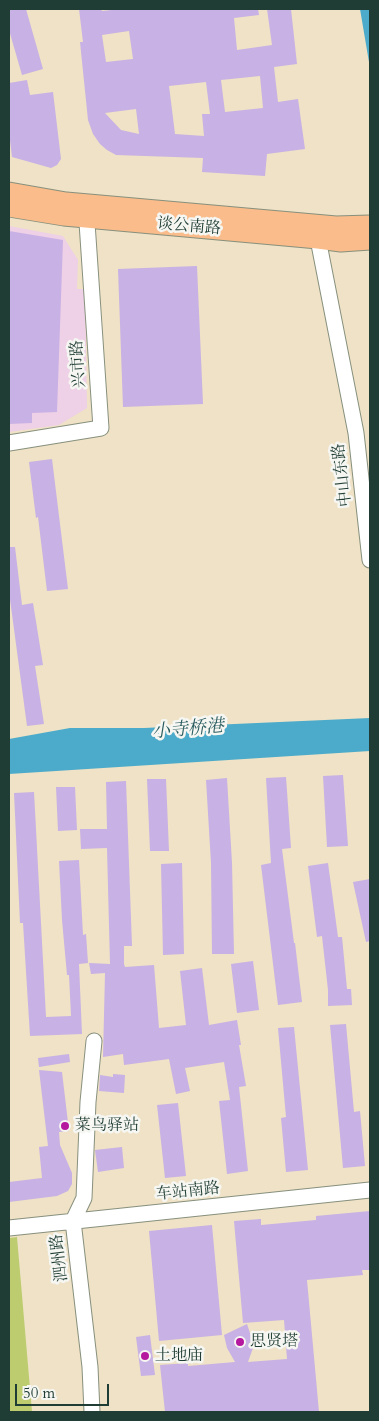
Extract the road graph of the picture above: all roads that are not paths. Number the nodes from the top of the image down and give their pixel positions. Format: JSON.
{"nodes":[{"id":1,"x":9,"y":192,"type":"edge"},
{"id":2,"x":9,"y":207,"type":"edge"},
{"id":3,"x":86,"y":211,"type":"junction"},
{"id":4,"x":370,"y":225,"type":"edge"},
{"id":5,"x":338,"y":234,"type":"junction"},
{"id":6,"x":318,"y":240,"type":"junction"},
{"id":7,"x":370,"y":240,"type":"edge"},
{"id":8,"x":9,"y":443,"type":"edge"},
{"id":9,"x":370,"y":560,"type":"edge"},
{"id":10,"x":94,"y":1042,"type":"dead end"},
{"id":11,"x":370,"y":1190,"type":"edge"},
{"id":12,"x":73,"y":1221,"type":"junction"},
{"id":13,"x":9,"y":1228,"type":"edge"},
{"id":14,"x":92,"y":1412,"type":"edge"}],
"edges":[{"from":1,"to":3,"type":"main road","name":"谈公南路"},
{"from":2,"to":3,"type":"main road","name":"谈公南路"},
{"from":3,"to":5,"type":"main road","name":"谈公南路"},
{"from":3,"to":6,"type":"main road","name":"谈公南路"},
{"from":3,"to":8,"type":"street","name":"兴市路"},
{"from":4,"to":5,"type":"main road","name":"谈公南路"},
{"from":5,"to":6,"type":"main road","name":"谈公南路"},
{"from":5,"to":7,"type":"main road","name":"谈公南路"},
{"from":6,"to":9,"type":"street","name":"中山东路"},
{"from":10,"to":12,"type":"street","name":"泗州路"},
{"from":11,"to":12,"type":"street","name":"车站南路"},
{"from":12,"to":13,"type":"street","name":"车站南路"},
{"from":12,"to":14,"type":"street","name":"泗州路"}]}
